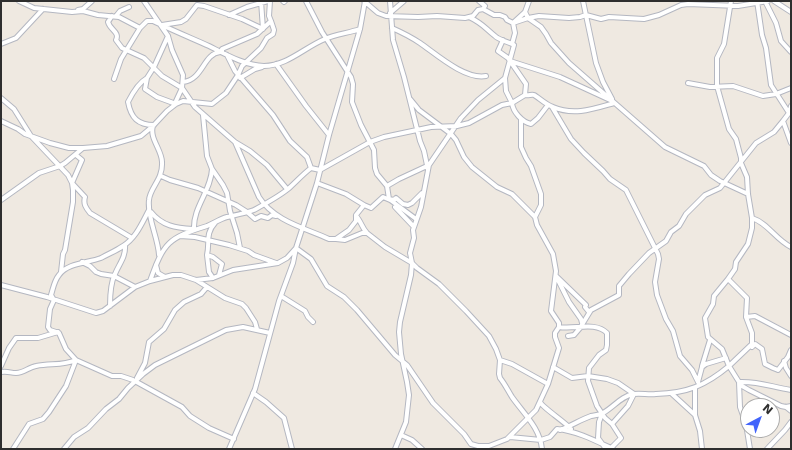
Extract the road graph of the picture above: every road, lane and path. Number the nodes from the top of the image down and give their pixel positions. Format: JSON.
{"nodes":[{"id":1,"x":19,"y":1,"type":"edge"},
{"id":2,"x":92,"y":1,"type":"edge"},
{"id":3,"x":144,"y":1,"type":"edge"},
{"id":4,"x":269,"y":1,"type":"edge"},
{"id":5,"x":306,"y":1,"type":"edge"},
{"id":6,"x":365,"y":1,"type":"edge"},
{"id":7,"x":390,"y":1,"type":"edge"},
{"id":8,"x":404,"y":1,"type":"edge"},
{"id":9,"x":479,"y":1,"type":"edge"},
{"id":10,"x":529,"y":1,"type":"edge"},
{"id":11,"x":583,"y":1,"type":"edge"},
{"id":12,"x":731,"y":1,"type":"edge"},
{"id":13,"x":766,"y":1,"type":"edge"},
{"id":14,"x":774,"y":1,"type":"edge"},
{"id":15,"x":261,"y":2,"type":"edge"},
{"id":16,"x":758,"y":2,"type":"edge"},
{"id":17,"x":198,"y":3,"type":"edge"},
{"id":18,"x":731,"y":6,"type":"junction"},
{"id":19,"x":129,"y":7,"type":"dead end"},
{"id":20,"x":43,"y":9,"type":"junction"},
{"id":21,"x":483,"y":9,"type":"junction"},
{"id":22,"x":72,"y":12,"type":"junction"},
{"id":23,"x":525,"y":12,"type":"junction"},
{"id":24,"x":791,"y":12,"type":"edge"},
{"id":25,"x":391,"y":14,"type":"junction"},
{"id":26,"x":229,"y":15,"type":"junction"},
{"id":27,"x":586,"y":15,"type":"junction"},
{"id":28,"x":114,"y":16,"type":"junction"},
{"id":29,"x":469,"y":17,"type":"junction"},
{"id":30,"x":528,"y":18,"type":"junction"},
{"id":31,"x":271,"y":21,"type":"junction"},
{"id":32,"x":513,"y":23,"type":"junction"},
{"id":33,"x":162,"y":25,"type":"junction"},
{"id":34,"x":140,"y":28,"type":"junction"},
{"id":35,"x":392,"y":28,"type":"junction"},
{"id":36,"x":263,"y":29,"type":"junction"},
{"id":37,"x":360,"y":29,"type":"junction"},
{"id":38,"x":168,"y":36,"type":"junction"},
{"id":39,"x":326,"y":38,"type":"junction"},
{"id":40,"x":503,"y":40,"type":"junction"},
{"id":41,"x":1,"y":44,"type":"edge"},
{"id":42,"x":512,"y":44,"type":"junction"},
{"id":43,"x":127,"y":51,"type":"junction"},
{"id":44,"x":791,"y":52,"type":"edge"},
{"id":45,"x":224,"y":53,"type":"junction"},
{"id":46,"x":510,"y":61,"type":"junction"},
{"id":47,"x":246,"y":62,"type":"junction"},
{"id":48,"x":276,"y":64,"type":"junction"},
{"id":49,"x":265,"y":66,"type":"junction"},
{"id":50,"x":154,"y":67,"type":"junction"},
{"id":51,"x":348,"y":70,"type":"junction"},
{"id":52,"x":240,"y":76,"type":"junction"},
{"id":53,"x":486,"y":76,"type":"dead end"},
{"id":54,"x":147,"y":78,"type":"junction"},
{"id":55,"x":505,"y":78,"type":"junction"},
{"id":56,"x":114,"y":79,"type":"dead end"},
{"id":57,"x":183,"y":82,"type":"junction"},
{"id":58,"x":688,"y":83,"type":"dead end"},
{"id":59,"x":716,"y":86,"type":"junction"},
{"id":60,"x":182,"y":88,"type":"junction"},
{"id":61,"x":791,"y":88,"type":"edge"},
{"id":62,"x":776,"y":94,"type":"junction"},
{"id":63,"x":525,"y":95,"type":"junction"},
{"id":64,"x":1,"y":98,"type":"edge"},
{"id":65,"x":410,"y":99,"type":"junction"},
{"id":66,"x":192,"y":103,"type":"junction"},
{"id":67,"x":512,"y":103,"type":"junction"},
{"id":68,"x":614,"y":103,"type":"junction"},
{"id":69,"x":176,"y":104,"type":"junction"},
{"id":70,"x":550,"y":106,"type":"junction"},
{"id":71,"x":791,"y":106,"type":"edge"},
{"id":72,"x":789,"y":112,"type":"junction"},
{"id":73,"x":203,"y":115,"type":"junction"},
{"id":74,"x":520,"y":119,"type":"junction"},
{"id":75,"x":1,"y":121,"type":"edge"},
{"id":76,"x":783,"y":121,"type":"junction"},
{"id":77,"x":154,"y":126,"type":"junction"},
{"id":78,"x":457,"y":126,"type":"junction"},
{"id":79,"x":441,"y":127,"type":"junction"},
{"id":80,"x":417,"y":131,"type":"junction"},
{"id":81,"x":451,"y":134,"type":"junction"},
{"id":82,"x":329,"y":135,"type":"junction"},
{"id":83,"x":31,"y":136,"type":"junction"},
{"id":84,"x":235,"y":142,"type":"junction"},
{"id":85,"x":370,"y":142,"type":"junction"},
{"id":86,"x":791,"y":143,"type":"edge"},
{"id":87,"x":83,"y":148,"type":"junction"},
{"id":88,"x":76,"y":155,"type":"junction"},
{"id":89,"x":741,"y":163,"type":"junction"},
{"id":90,"x":60,"y":166,"type":"junction"},
{"id":91,"x":212,"y":168,"type":"junction"},
{"id":92,"x":311,"y":168,"type":"junction"},
{"id":93,"x":428,"y":168,"type":"junction"},
{"id":94,"x":320,"y":170,"type":"junction"},
{"id":95,"x":161,"y":176,"type":"junction"},
{"id":96,"x":317,"y":182,"type":"junction"},
{"id":97,"x":72,"y":183,"type":"junction"},
{"id":98,"x":723,"y":183,"type":"junction"},
{"id":99,"x":387,"y":186,"type":"junction"},
{"id":100,"x":287,"y":189,"type":"junction"},
{"id":101,"x":424,"y":191,"type":"junction"},
{"id":102,"x":205,"y":192,"type":"junction"},
{"id":103,"x":748,"y":194,"type":"junction"},
{"id":104,"x":389,"y":199,"type":"junction"},
{"id":105,"x":1,"y":200,"type":"edge"},
{"id":106,"x":228,"y":202,"type":"junction"},
{"id":107,"x":264,"y":204,"type":"junction"},
{"id":108,"x":364,"y":205,"type":"junction"},
{"id":109,"x":149,"y":210,"type":"junction"},
{"id":110,"x":247,"y":212,"type":"junction"},
{"id":111,"x":356,"y":215,"type":"junction"},
{"id":112,"x":232,"y":216,"type":"junction"},
{"id":113,"x":278,"y":216,"type":"junction"},
{"id":114,"x":535,"y":217,"type":"junction"},
{"id":115,"x":752,"y":218,"type":"junction"},
{"id":116,"x":416,"y":219,"type":"junction"},
{"id":117,"x":215,"y":223,"type":"junction"},
{"id":118,"x":414,"y":227,"type":"junction"},
{"id":119,"x":303,"y":228,"type":"junction"},
{"id":120,"x":194,"y":229,"type":"junction"},
{"id":121,"x":367,"y":234,"type":"junction"},
{"id":122,"x":177,"y":236,"type":"junction"},
{"id":123,"x":132,"y":238,"type":"junction"},
{"id":124,"x":336,"y":239,"type":"junction"},
{"id":125,"x":207,"y":240,"type":"junction"},
{"id":126,"x":125,"y":245,"type":"junction"},
{"id":127,"x":791,"y":247,"type":"edge"},
{"id":128,"x":240,"y":248,"type":"junction"},
{"id":129,"x":296,"y":248,"type":"junction"},
{"id":130,"x":656,"y":249,"type":"junction"},
{"id":131,"x":207,"y":255,"type":"junction"},
{"id":132,"x":159,"y":256,"type":"junction"},
{"id":133,"x":82,"y":262,"type":"junction"},
{"id":134,"x":278,"y":263,"type":"junction"},
{"id":135,"x":412,"y":263,"type":"junction"},
{"id":136,"x":156,"y":265,"type":"junction"},
{"id":137,"x":61,"y":272,"type":"junction"},
{"id":138,"x":219,"y":275,"type":"junction"},
{"id":139,"x":114,"y":276,"type":"junction"},
{"id":140,"x":556,"y":276,"type":"junction"},
{"id":141,"x":165,"y":277,"type":"junction"},
{"id":142,"x":212,"y":278,"type":"junction"},
{"id":143,"x":728,"y":279,"type":"junction"},
{"id":144,"x":196,"y":280,"type":"junction"},
{"id":145,"x":150,"y":281,"type":"junction"},
{"id":146,"x":1,"y":285,"type":"edge"},
{"id":147,"x":135,"y":287,"type":"junction"},
{"id":148,"x":207,"y":287,"type":"junction"},
{"id":149,"x":281,"y":296,"type":"junction"},
{"id":150,"x":54,"y":300,"type":"junction"},
{"id":151,"x":110,"y":306,"type":"junction"},
{"id":152,"x":589,"y":312,"type":"junction"},
{"id":153,"x":746,"y":317,"type":"junction"},
{"id":154,"x":313,"y":322,"type":"dead end"},
{"id":155,"x":581,"y":325,"type":"junction"},
{"id":156,"x":559,"y":327,"type":"junction"},
{"id":157,"x":257,"y":329,"type":"junction"},
{"id":158,"x":58,"y":332,"type":"junction"},
{"id":159,"x":270,"y":333,"type":"junction"},
{"id":160,"x":791,"y":335,"type":"edge"},
{"id":161,"x":568,"y":336,"type":"dead end"},
{"id":162,"x":710,"y":340,"type":"junction"},
{"id":163,"x":747,"y":350,"type":"junction"},
{"id":164,"x":791,"y":350,"type":"edge"},
{"id":165,"x":726,"y":358,"type":"junction"},
{"id":166,"x":76,"y":360,"type":"junction"},
{"id":167,"x":500,"y":360,"type":"junction"},
{"id":168,"x":784,"y":361,"type":"junction"},
{"id":169,"x":403,"y":362,"type":"junction"},
{"id":170,"x":1,"y":366,"type":"edge"},
{"id":171,"x":729,"y":366,"type":"junction"},
{"id":172,"x":553,"y":367,"type":"junction"},
{"id":173,"x":702,"y":367,"type":"junction"},
{"id":174,"x":1,"y":372,"type":"edge"},
{"id":175,"x":588,"y":376,"type":"junction"},
{"id":176,"x":791,"y":376,"type":"edge"},
{"id":177,"x":135,"y":382,"type":"junction"},
{"id":178,"x":739,"y":382,"type":"junction"},
{"id":179,"x":548,"y":384,"type":"junction"},
{"id":180,"x":697,"y":385,"type":"junction"},
{"id":181,"x":791,"y":390,"type":"edge"},
{"id":182,"x":253,"y":393,"type":"junction"},
{"id":183,"x":671,"y":393,"type":"junction"},
{"id":184,"x":634,"y":394,"type":"junction"},
{"id":185,"x":540,"y":402,"type":"junction"},
{"id":186,"x":791,"y":406,"type":"edge"},
{"id":187,"x":786,"y":407,"type":"junction"},
{"id":188,"x":791,"y":411,"type":"edge"},
{"id":189,"x":602,"y":414,"type":"junction"},
{"id":190,"x":696,"y":415,"type":"junction"},
{"id":191,"x":528,"y":419,"type":"junction"},
{"id":192,"x":791,"y":422,"type":"edge"},
{"id":193,"x":612,"y":424,"type":"junction"},
{"id":194,"x":569,"y":427,"type":"junction"},
{"id":195,"x":560,"y":430,"type":"junction"},
{"id":196,"x":573,"y":432,"type":"junction"},
{"id":197,"x":401,"y":435,"type":"junction"},
{"id":198,"x":510,"y":437,"type":"junction"},
{"id":199,"x":234,"y":439,"type":"junction"},
{"id":200,"x":471,"y":444,"type":"junction"},
{"id":201,"x":603,"y":444,"type":"junction"},
{"id":202,"x":541,"y":446,"type":"edge"},
{"id":203,"x":479,"y":448,"type":"edge"},
{"id":204,"x":613,"y":448,"type":"edge"},
{"id":205,"x":13,"y":449,"type":"edge"},
{"id":206,"x":64,"y":449,"type":"edge"},
{"id":207,"x":229,"y":449,"type":"edge"},
{"id":208,"x":292,"y":449,"type":"edge"},
{"id":209,"x":395,"y":449,"type":"edge"},
{"id":210,"x":422,"y":449,"type":"edge"},
{"id":211,"x":468,"y":449,"type":"edge"},
{"id":212,"x":606,"y":449,"type":"edge"},
{"id":213,"x":702,"y":449,"type":"edge"},
{"id":214,"x":750,"y":449,"type":"edge"},
{"id":215,"x":767,"y":449,"type":"edge"}],
"edges":[{"from":1,"to":20,"type":"street"},
{"from":2,"to":22,"type":"street"},
{"from":3,"to":33,"type":"street"},
{"from":4,"to":15,"type":"street"},
{"from":4,"to":31,"type":"street"},
{"from":5,"to":39,"type":"street"},
{"from":6,"to":25,"type":"street"},
{"from":6,"to":37,"type":"street"},
{"from":7,"to":25,"type":"street"},
{"from":8,"to":25,"type":"street"},
{"from":9,"to":21,"type":"street"},
{"from":10,"to":23,"type":"street"},
{"from":11,"to":27,"type":"street"},
{"from":12,"to":18,"type":"street"},
{"from":13,"to":16,"type":"street"},
{"from":13,"to":44,"type":"street"},
{"from":14,"to":24,"type":"street"},
{"from":15,"to":26,"type":"street"},
{"from":15,"to":36,"type":"street"},
{"from":16,"to":18,"type":"street"},
{"from":16,"to":62,"type":"street"},
{"from":17,"to":26,"type":"street"},
{"from":17,"to":33,"type":"street"},
{"from":18,"to":27,"type":"street"},
{"from":18,"to":59,"type":"street"},
{"from":19,"to":28,"type":"street"},
{"from":20,"to":22,"type":"street"},
{"from":20,"to":41,"type":"street"},
{"from":21,"to":29,"type":"street"},
{"from":21,"to":32,"type":"street"},
{"from":22,"to":28,"type":"street"},
{"from":23,"to":30,"type":"street"},
{"from":23,"to":32,"type":"street"},
{"from":25,"to":29,"type":"street"},
{"from":25,"to":35,"type":"street"},
{"from":26,"to":36,"type":"street"},
{"from":27,"to":30,"type":"street"},
{"from":27,"to":68,"type":"street"},
{"from":28,"to":34,"type":"street"},
{"from":28,"to":43,"type":"street"},
{"from":29,"to":40,"type":"street"},
{"from":30,"to":32,"type":"street"},
{"from":30,"to":68,"type":"street"},
{"from":31,"to":36,"type":"street"},
{"from":31,"to":47,"type":"street"},
{"from":32,"to":42,"type":"street"},
{"from":33,"to":34,"type":"street"},
{"from":33,"to":38,"type":"street"},
{"from":33,"to":45,"type":"street"},
{"from":34,"to":43,"type":"street"},
{"from":35,"to":53,"type":"street"},
{"from":35,"to":65,"type":"street"},
{"from":36,"to":45,"type":"street"},
{"from":37,"to":39,"type":"street"},
{"from":37,"to":51,"type":"street"},
{"from":38,"to":50,"type":"street"},
{"from":38,"to":57,"type":"street"},
{"from":39,"to":48,"type":"street"},
{"from":39,"to":51,"type":"street"},
{"from":40,"to":42,"type":"street"},
{"from":40,"to":46,"type":"street"},
{"from":42,"to":46,"type":"street"},
{"from":43,"to":50,"type":"street"},
{"from":43,"to":56,"type":"street"},
{"from":45,"to":47,"type":"street"},
{"from":45,"to":52,"type":"street"},
{"from":45,"to":57,"type":"street"},
{"from":46,"to":55,"type":"street"},
{"from":46,"to":63,"type":"street"},
{"from":46,"to":68,"type":"street"},
{"from":47,"to":49,"type":"street"},
{"from":47,"to":52,"type":"street"},
{"from":48,"to":49,"type":"street"},
{"from":48,"to":82,"type":"street"},
{"from":49,"to":52,"type":"street"},
{"from":50,"to":54,"type":"street"},
{"from":50,"to":60,"type":"street"},
{"from":51,"to":82,"type":"street"},
{"from":51,"to":85,"type":"street"},
{"from":52,"to":66,"type":"street"},
{"from":52,"to":92,"type":"street"},
{"from":54,"to":69,"type":"street"},
{"from":54,"to":77,"type":"street"},
{"from":55,"to":67,"type":"street"},
{"from":55,"to":78,"type":"street"},
{"from":57,"to":60,"type":"street"},
{"from":58,"to":59,"type":"street"},
{"from":59,"to":62,"type":"street"},
{"from":59,"to":89,"type":"street"},
{"from":60,"to":66,"type":"street"},
{"from":60,"to":69,"type":"street"},
{"from":61,"to":62,"type":"street"},
{"from":62,"to":72,"type":"street"},
{"from":63,"to":67,"type":"street"},
{"from":63,"to":70,"type":"street"},
{"from":64,"to":83,"type":"street"},
{"from":65,"to":79,"type":"street"},
{"from":65,"to":80,"type":"street"},
{"from":66,"to":69,"type":"street"},
{"from":66,"to":73,"type":"street"},
{"from":67,"to":74,"type":"street"},
{"from":67,"to":78,"type":"street"},
{"from":68,"to":70,"type":"street"},
{"from":68,"to":98,"type":"street"},
{"from":69,"to":77,"type":"street"},
{"from":70,"to":74,"type":"street"},
{"from":70,"to":130,"type":"street"},
{"from":71,"to":72,"type":"street"},
{"from":72,"to":76,"type":"street"},
{"from":73,"to":84,"type":"street"},
{"from":73,"to":91,"type":"street"},
{"from":74,"to":114,"type":"street"},
{"from":75,"to":83,"type":"street"},
{"from":76,"to":86,"type":"street"},
{"from":76,"to":89,"type":"street"},
{"from":77,"to":87,"type":"street"},
{"from":77,"to":95,"type":"street"},
{"from":78,"to":79,"type":"street"},
{"from":78,"to":81,"type":"street"},
{"from":79,"to":80,"type":"street"},
{"from":79,"to":81,"type":"street"},
{"from":80,"to":85,"type":"street"},
{"from":80,"to":93,"type":"street"},
{"from":81,"to":93,"type":"street"},
{"from":81,"to":114,"type":"street"},
{"from":82,"to":94,"type":"street"},
{"from":83,"to":87,"type":"street"},
{"from":83,"to":90,"type":"street"},
{"from":84,"to":100,"type":"street"},
{"from":84,"to":107,"type":"street"},
{"from":85,"to":94,"type":"street"},
{"from":85,"to":99,"type":"street"},
{"from":87,"to":88,"type":"street"},
{"from":88,"to":90,"type":"street"},
{"from":88,"to":97,"type":"street"},
{"from":89,"to":98,"type":"street"},
{"from":89,"to":103,"type":"street"},
{"from":90,"to":97,"type":"street"},
{"from":90,"to":105,"type":"street"},
{"from":91,"to":102,"type":"street"},
{"from":91,"to":106,"type":"street"},
{"from":92,"to":94,"type":"street"},
{"from":92,"to":100,"type":"street"},
{"from":93,"to":99,"type":"street"},
{"from":93,"to":101,"type":"street"},
{"from":94,"to":96,"type":"street"},
{"from":95,"to":102,"type":"street"},
{"from":95,"to":109,"type":"street"},
{"from":96,"to":108,"type":"street"},
{"from":96,"to":119,"type":"street"},
{"from":97,"to":123,"type":"street"},
{"from":97,"to":137,"type":"street"},
{"from":98,"to":103,"type":"street"},
{"from":98,"to":130,"type":"street"},
{"from":99,"to":104,"type":"street"},
{"from":100,"to":107,"type":"street"},
{"from":101,"to":104,"type":"street"},
{"from":101,"to":116,"type":"street"},
{"from":102,"to":106,"type":"street"},
{"from":102,"to":120,"type":"street"},
{"from":103,"to":115,"type":"street"},
{"from":104,"to":108,"type":"street"},
{"from":104,"to":116,"type":"street"},
{"from":104,"to":118,"type":"street"},
{"from":106,"to":110,"type":"street"},
{"from":106,"to":112,"type":"street"},
{"from":107,"to":110,"type":"street"},
{"from":107,"to":113,"type":"street"},
{"from":108,"to":111,"type":"street"},
{"from":109,"to":120,"type":"street"},
{"from":109,"to":123,"type":"street"},
{"from":109,"to":132,"type":"street"},
{"from":110,"to":112,"type":"street"},
{"from":110,"to":113,"type":"street"},
{"from":111,"to":121,"type":"street"},
{"from":111,"to":124,"type":"street"},
{"from":112,"to":117,"type":"street"},
{"from":112,"to":128,"type":"street"},
{"from":113,"to":119,"type":"street"},
{"from":114,"to":140,"type":"street"},
{"from":115,"to":127,"type":"street"},
{"from":115,"to":143,"type":"street"},
{"from":116,"to":118,"type":"street"},
{"from":117,"to":120,"type":"street"},
{"from":117,"to":125,"type":"street"},
{"from":118,"to":135,"type":"street"},
{"from":119,"to":124,"type":"street"},
{"from":119,"to":129,"type":"street"},
{"from":120,"to":122,"type":"street"},
{"from":121,"to":124,"type":"street"},
{"from":121,"to":135,"type":"street"},
{"from":122,"to":125,"type":"street"},
{"from":122,"to":132,"type":"street"},
{"from":123,"to":126,"type":"street"},
{"from":125,"to":128,"type":"street"},
{"from":125,"to":131,"type":"street"},
{"from":126,"to":133,"type":"street"},
{"from":126,"to":139,"type":"street"},
{"from":128,"to":134,"type":"street"},
{"from":129,"to":134,"type":"street"},
{"from":129,"to":149,"type":"street"},
{"from":129,"to":169,"type":"street"},
{"from":130,"to":152,"type":"street"},
{"from":130,"to":180,"type":"street"},
{"from":131,"to":138,"type":"street"},
{"from":131,"to":142,"type":"street"},
{"from":132,"to":136,"type":"street"},
{"from":133,"to":137,"type":"street"},
{"from":133,"to":139,"type":"street"},
{"from":134,"to":138,"type":"street"},
{"from":135,"to":167,"type":"street"},
{"from":135,"to":169,"type":"street"},
{"from":136,"to":141,"type":"street"},
{"from":136,"to":145,"type":"street"},
{"from":137,"to":150,"type":"street"},
{"from":138,"to":142,"type":"street"},
{"from":139,"to":147,"type":"street"},
{"from":139,"to":151,"type":"street"},
{"from":140,"to":152,"type":"street"},
{"from":140,"to":155,"type":"street"},
{"from":140,"to":156,"type":"street"},
{"from":141,"to":144,"type":"street"},
{"from":141,"to":145,"type":"street"},
{"from":142,"to":144,"type":"street"},
{"from":143,"to":153,"type":"street"},
{"from":143,"to":162,"type":"street"},
{"from":144,"to":148,"type":"street"},
{"from":145,"to":147,"type":"street"},
{"from":146,"to":150,"type":"street"},
{"from":147,"to":151,"type":"street"},
{"from":148,"to":157,"type":"street"},
{"from":148,"to":177,"type":"street"},
{"from":149,"to":154,"type":"street"},
{"from":149,"to":159,"type":"street"},
{"from":150,"to":151,"type":"street"},
{"from":150,"to":158,"type":"street"},
{"from":152,"to":155,"type":"street"},
{"from":153,"to":160,"type":"street"},
{"from":153,"to":163,"type":"street"},
{"from":155,"to":156,"type":"street"},
{"from":155,"to":161,"type":"street"},
{"from":155,"to":175,"type":"street"},
{"from":156,"to":172,"type":"street"},
{"from":157,"to":159,"type":"street"},
{"from":157,"to":177,"type":"street"},
{"from":158,"to":166,"type":"street"},
{"from":158,"to":170,"type":"street"},
{"from":159,"to":182,"type":"street"},
{"from":162,"to":165,"type":"street"},
{"from":162,"to":173,"type":"street"},
{"from":163,"to":168,"type":"street"},
{"from":163,"to":171,"type":"street"},
{"from":164,"to":168,"type":"street"},
{"from":165,"to":171,"type":"street"},
{"from":165,"to":173,"type":"street"},
{"from":166,"to":174,"type":"street"},
{"from":166,"to":177,"type":"street"},
{"from":166,"to":205,"type":"street"},
{"from":167,"to":179,"type":"street"},
{"from":167,"to":191,"type":"street"},
{"from":168,"to":176,"type":"street"},
{"from":169,"to":197,"type":"street"},
{"from":169,"to":200,"type":"street"},
{"from":171,"to":178,"type":"street"},
{"from":171,"to":180,"type":"street"},
{"from":172,"to":175,"type":"street"},
{"from":172,"to":179,"type":"street"},
{"from":173,"to":180,"type":"street"},
{"from":175,"to":184,"type":"street"},
{"from":175,"to":189,"type":"street"},
{"from":177,"to":199,"type":"street"},
{"from":177,"to":206,"type":"street"},
{"from":178,"to":181,"type":"street"},
{"from":178,"to":187,"type":"street"},
{"from":178,"to":214,"type":"street"},
{"from":179,"to":185,"type":"street"},
{"from":180,"to":183,"type":"street"},
{"from":180,"to":190,"type":"street"},
{"from":182,"to":199,"type":"street"},
{"from":182,"to":208,"type":"street"},
{"from":183,"to":184,"type":"street"},
{"from":183,"to":190,"type":"street"},
{"from":184,"to":189,"type":"street"},
{"from":184,"to":193,"type":"street"},
{"from":185,"to":191,"type":"street"},
{"from":185,"to":194,"type":"street"},
{"from":186,"to":187,"type":"street"},
{"from":187,"to":188,"type":"street"},
{"from":189,"to":193,"type":"street"},
{"from":189,"to":194,"type":"street"},
{"from":189,"to":201,"type":"street"},
{"from":190,"to":213,"type":"street"},
{"from":191,"to":198,"type":"street"},
{"from":191,"to":202,"type":"street"},
{"from":192,"to":215,"type":"street"},
{"from":193,"to":204,"type":"street"},
{"from":194,"to":195,"type":"street"},
{"from":194,"to":196,"type":"street"},
{"from":195,"to":196,"type":"street"},
{"from":195,"to":202,"type":"street"},
{"from":196,"to":201,"type":"street"},
{"from":197,"to":209,"type":"street"},
{"from":197,"to":210,"type":"street"},
{"from":198,"to":202,"type":"street"},
{"from":198,"to":203,"type":"street"},
{"from":199,"to":207,"type":"street"},
{"from":200,"to":203,"type":"street"},
{"from":200,"to":211,"type":"street"},
{"from":201,"to":204,"type":"street"},
{"from":201,"to":212,"type":"street"}]}
